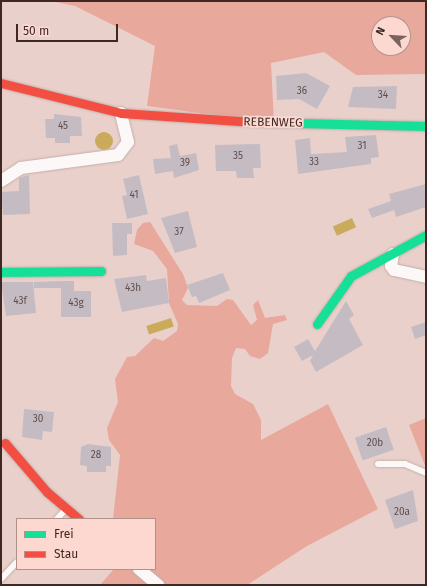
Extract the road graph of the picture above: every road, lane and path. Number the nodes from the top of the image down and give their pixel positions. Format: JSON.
{"nodes":[{"id":1,"x":1,"y":83,"type":"edge"},
{"id":2,"x":121,"y":113,"type":"junction"},
{"id":3,"x":426,"y":126,"type":"edge"},
{"id":4,"x":1,"y":181,"type":"edge"},
{"id":5,"x":426,"y":235,"type":"edge"},
{"id":6,"x":393,"y":254,"type":"junction"},
{"id":7,"x":101,"y":271,"type":"dead end"},
{"id":8,"x":1,"y":272,"type":"edge"},
{"id":9,"x":426,"y":277,"type":"edge"},
{"id":10,"x":317,"y":324,"type":"dead end"},
{"id":11,"x":3,"y":443,"type":"edge"},
{"id":12,"x":378,"y":464,"type":"dead end"},
{"id":13,"x":426,"y":473,"type":"edge"},
{"id":14,"x":66,"y":509,"type":"junction"},
{"id":15,"x":57,"y":518,"type":"edge"},
{"id":16,"x":78,"y":518,"type":"edge"},
{"id":17,"x":16,"y":563,"type":"edge"},
{"id":18,"x":140,"y":570,"type":"edge"},
{"id":19,"x":1,"y":579,"type":"edge"},
{"id":20,"x":158,"y":585,"type":"edge"}],
"edges":[{"from":1,"to":2,"type":"street","name":"REBENWEG"},
{"from":2,"to":3,"type":"street","name":"REBENWEG"},
{"from":2,"to":4,"type":"street"},
{"from":5,"to":6,"type":"street"},
{"from":6,"to":9,"type":"street"},
{"from":6,"to":10,"type":"street"},
{"from":7,"to":8,"type":"street"},
{"from":11,"to":14,"type":"street"},
{"from":12,"to":13,"type":"lane"},
{"from":14,"to":15,"type":"lane"},
{"from":14,"to":16,"type":"street"},
{"from":17,"to":19,"type":"lane"},
{"from":18,"to":20,"type":"street"}]}
